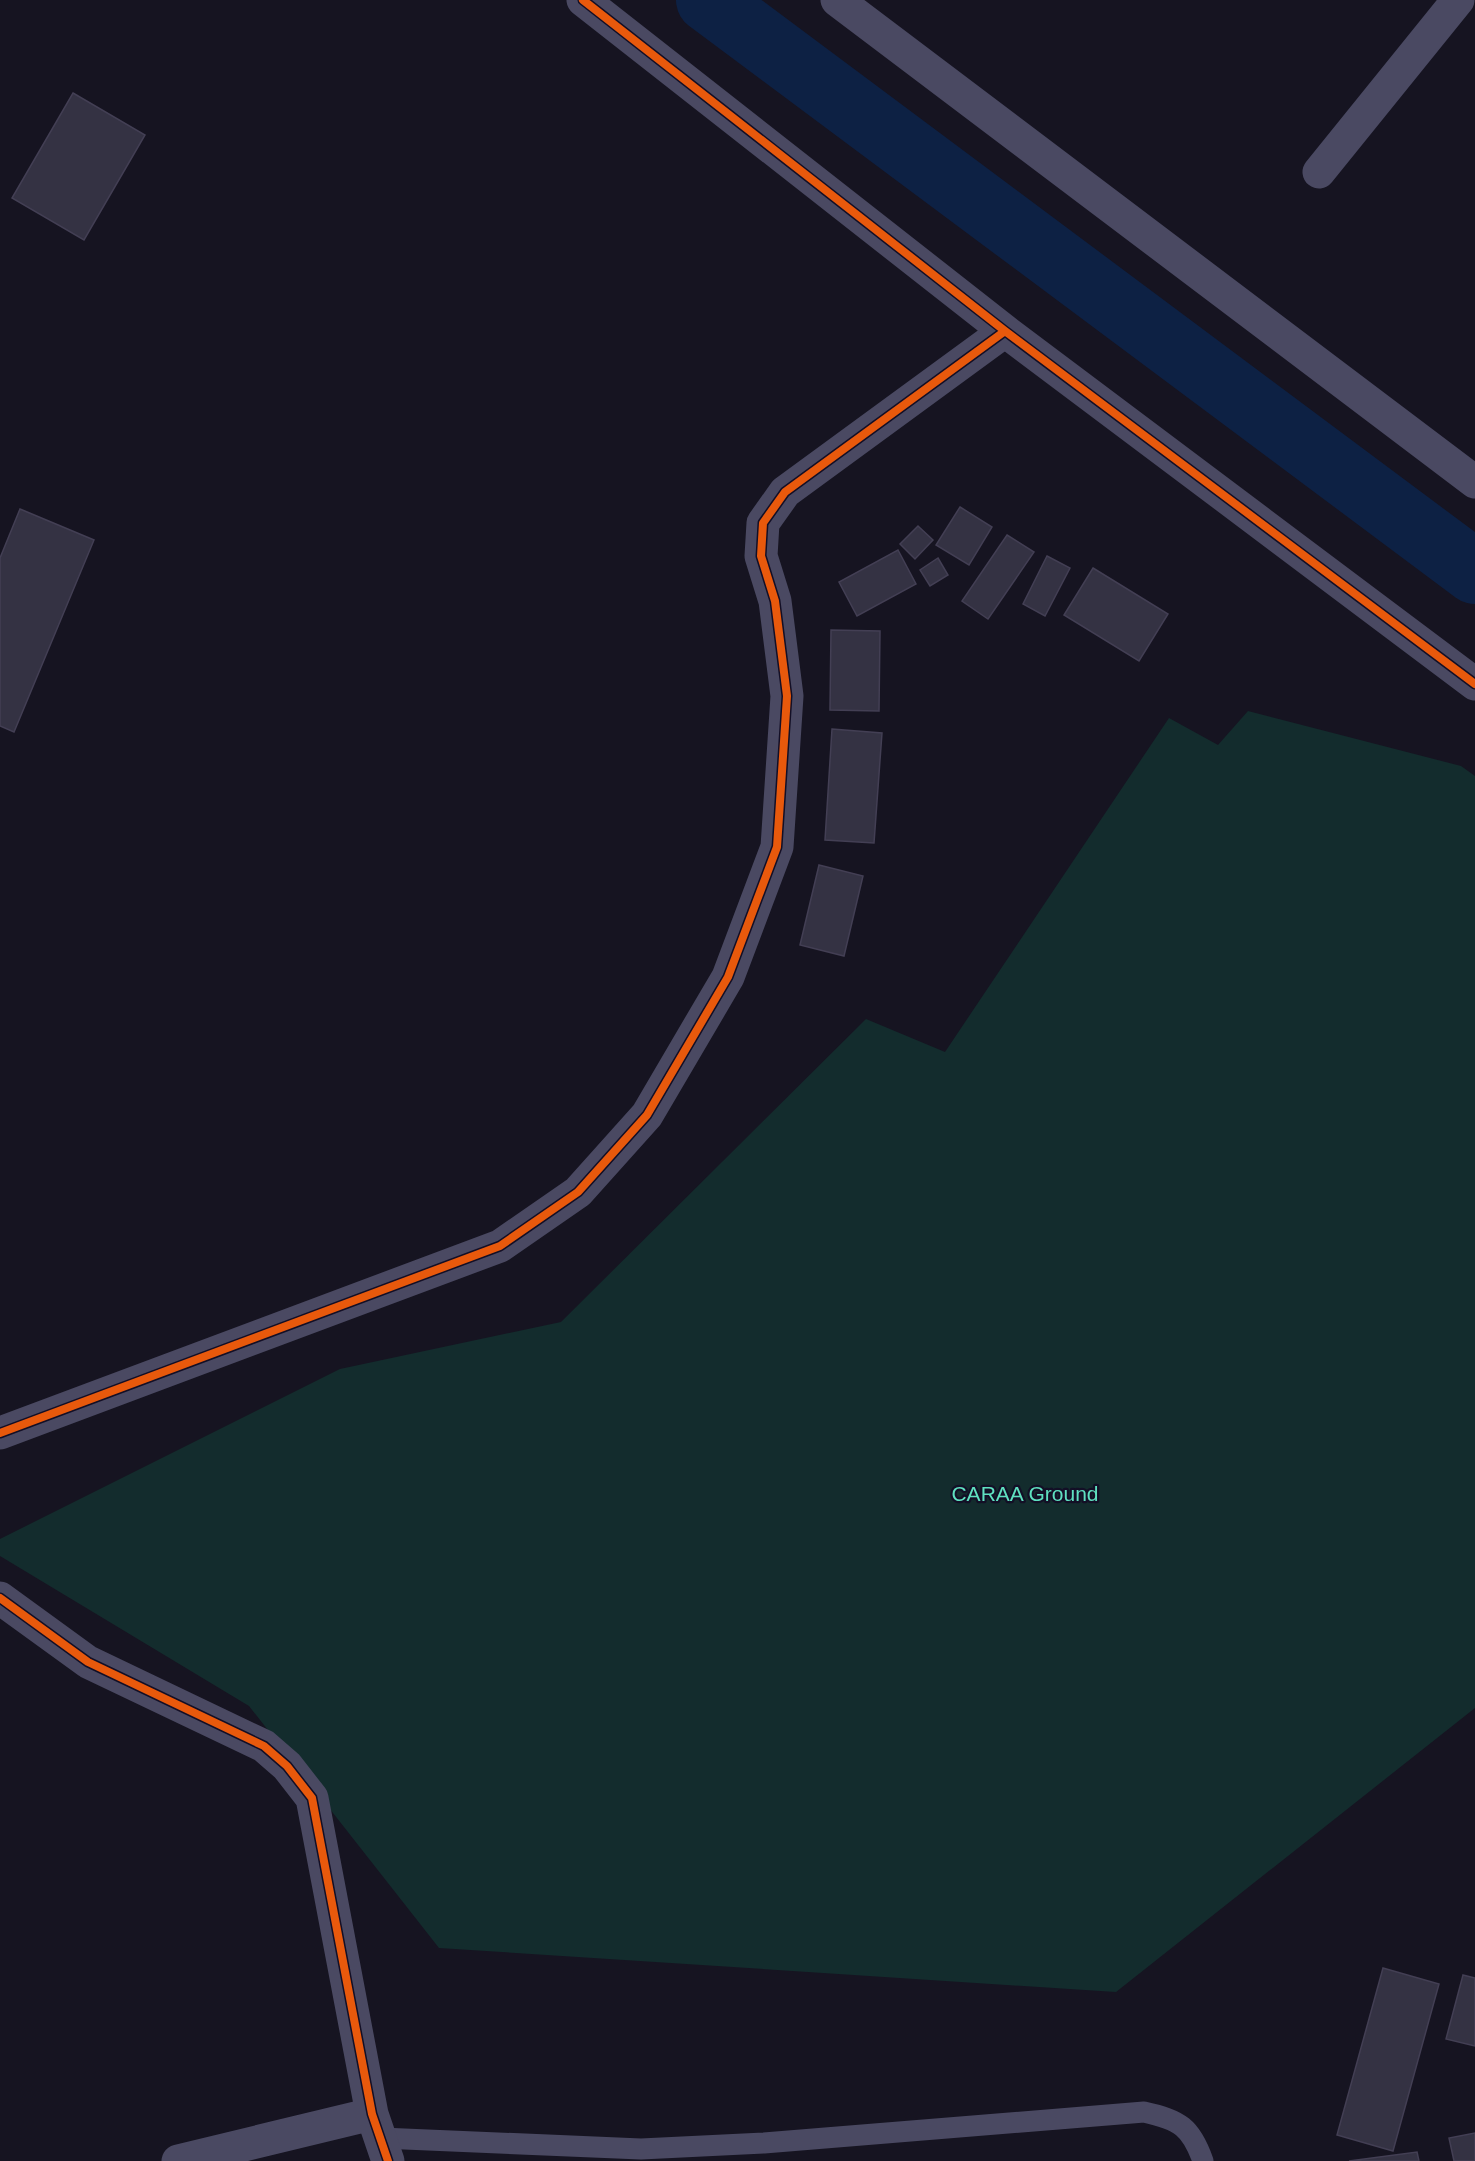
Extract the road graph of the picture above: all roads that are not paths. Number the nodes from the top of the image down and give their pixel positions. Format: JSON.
{"nodes":[{"id":1,"x":583,"y":0,"type":"edge"},
{"id":2,"x":837,"y":0,"type":"edge"},
{"id":3,"x":1458,"y":0,"type":"edge"},
{"id":4,"x":1319,"y":172,"type":"dead end"},
{"id":5,"x":1005,"y":331,"type":"junction"},
{"id":6,"x":1475,"y":482,"type":"edge"},
{"id":7,"x":1475,"y":684,"type":"edge"},
{"id":8,"x":0,"y":1433,"type":"edge"},
{"id":9,"x":0,"y":1598,"type":"edge"},
{"id":10,"x":380,"y":2138,"type":"edge"},
{"id":11,"x":178,"y":2161,"type":"edge"},
{"id":12,"x":1203,"y":2161,"type":"edge"}],
"edges":[{"from":1,"to":5,"type":"street"},
{"from":2,"to":6,"type":"street"},
{"from":3,"to":4,"type":"street"},
{"from":5,"to":7,"type":"street"},
{"from":5,"to":8,"type":"street"},
{"from":9,"to":10,"type":"street"},
{"from":10,"to":11,"type":"street"},
{"from":10,"to":12,"type":"lane"}]}
